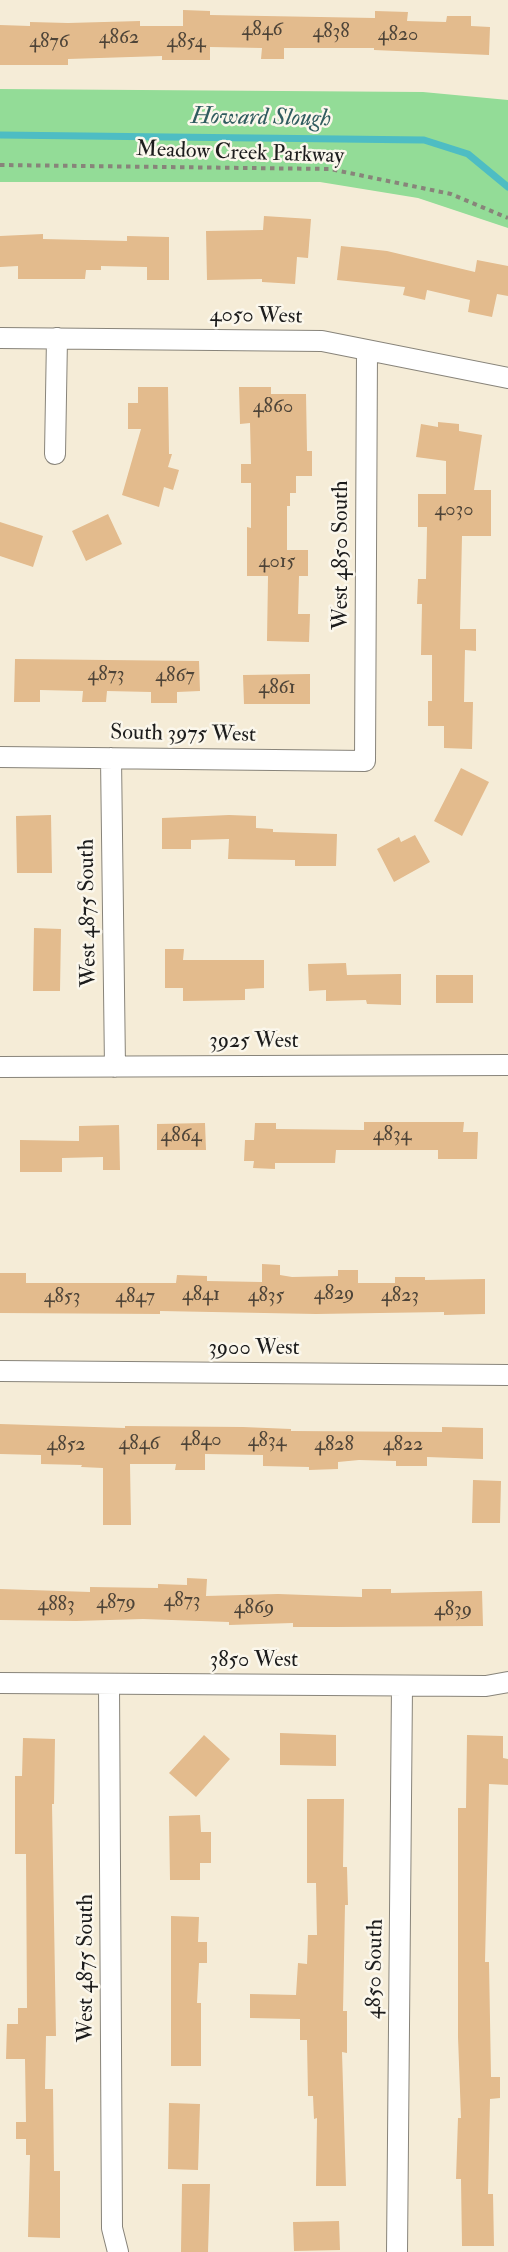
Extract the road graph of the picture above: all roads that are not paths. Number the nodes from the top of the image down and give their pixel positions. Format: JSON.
{"nodes":[{"id":1,"x":0,"y":338,"type":"edge"},
{"id":2,"x":57,"y":338,"type":"junction"},
{"id":3,"x":366,"y":350,"type":"junction"},
{"id":4,"x":508,"y":378,"type":"edge"},
{"id":5,"x":55,"y":454,"type":"dead end"},
{"id":6,"x":0,"y":758,"type":"edge"},
{"id":7,"x":111,"y":759,"type":"junction"},
{"id":8,"x":365,"y":761,"type":"joint"},
{"id":9,"x":508,"y":1065,"type":"edge"},
{"id":10,"x":115,"y":1066,"type":"junction"},
{"id":11,"x":0,"y":1067,"type":"edge"},
{"id":12,"x":0,"y":1371,"type":"edge"},
{"id":13,"x":508,"y":1375,"type":"edge"},
{"id":14,"x":508,"y":1682,"type":"edge"},
{"id":15,"x":0,"y":1683,"type":"edge"},
{"id":16,"x":110,"y":1684,"type":"junction"},
{"id":17,"x":402,"y":1686,"type":"junction"},
{"id":18,"x":118,"y":2252,"type":"edge"},
{"id":19,"x":397,"y":2252,"type":"edge"}],
"edges":[{"from":1,"to":2,"type":"street","name":"4050 West"},
{"from":2,"to":3,"type":"street","name":"4050 West"},
{"from":2,"to":5,"type":"street"},
{"from":3,"to":4,"type":"street","name":"4050 West"},
{"from":3,"to":8,"type":"street","name":"West 4850 South"},
{"from":6,"to":7,"type":"street","name":"South 3975 West"},
{"from":7,"to":8,"type":"street","name":"South 3975 West"},
{"from":7,"to":10,"type":"street","name":"West 4875 South"},
{"from":9,"to":10,"type":"street","name":"3925 West"},
{"from":10,"to":11,"type":"street","name":"3925 West"},
{"from":12,"to":13,"type":"street","name":"3900 West"},
{"from":14,"to":17,"type":"street","name":"3850 West"},
{"from":15,"to":16,"type":"street","name":"3850 West"},
{"from":16,"to":17,"type":"street","name":"3850 West"},
{"from":16,"to":18,"type":"street","name":"West 4875 South"},
{"from":17,"to":19,"type":"street","name":"4850 South"}]}
